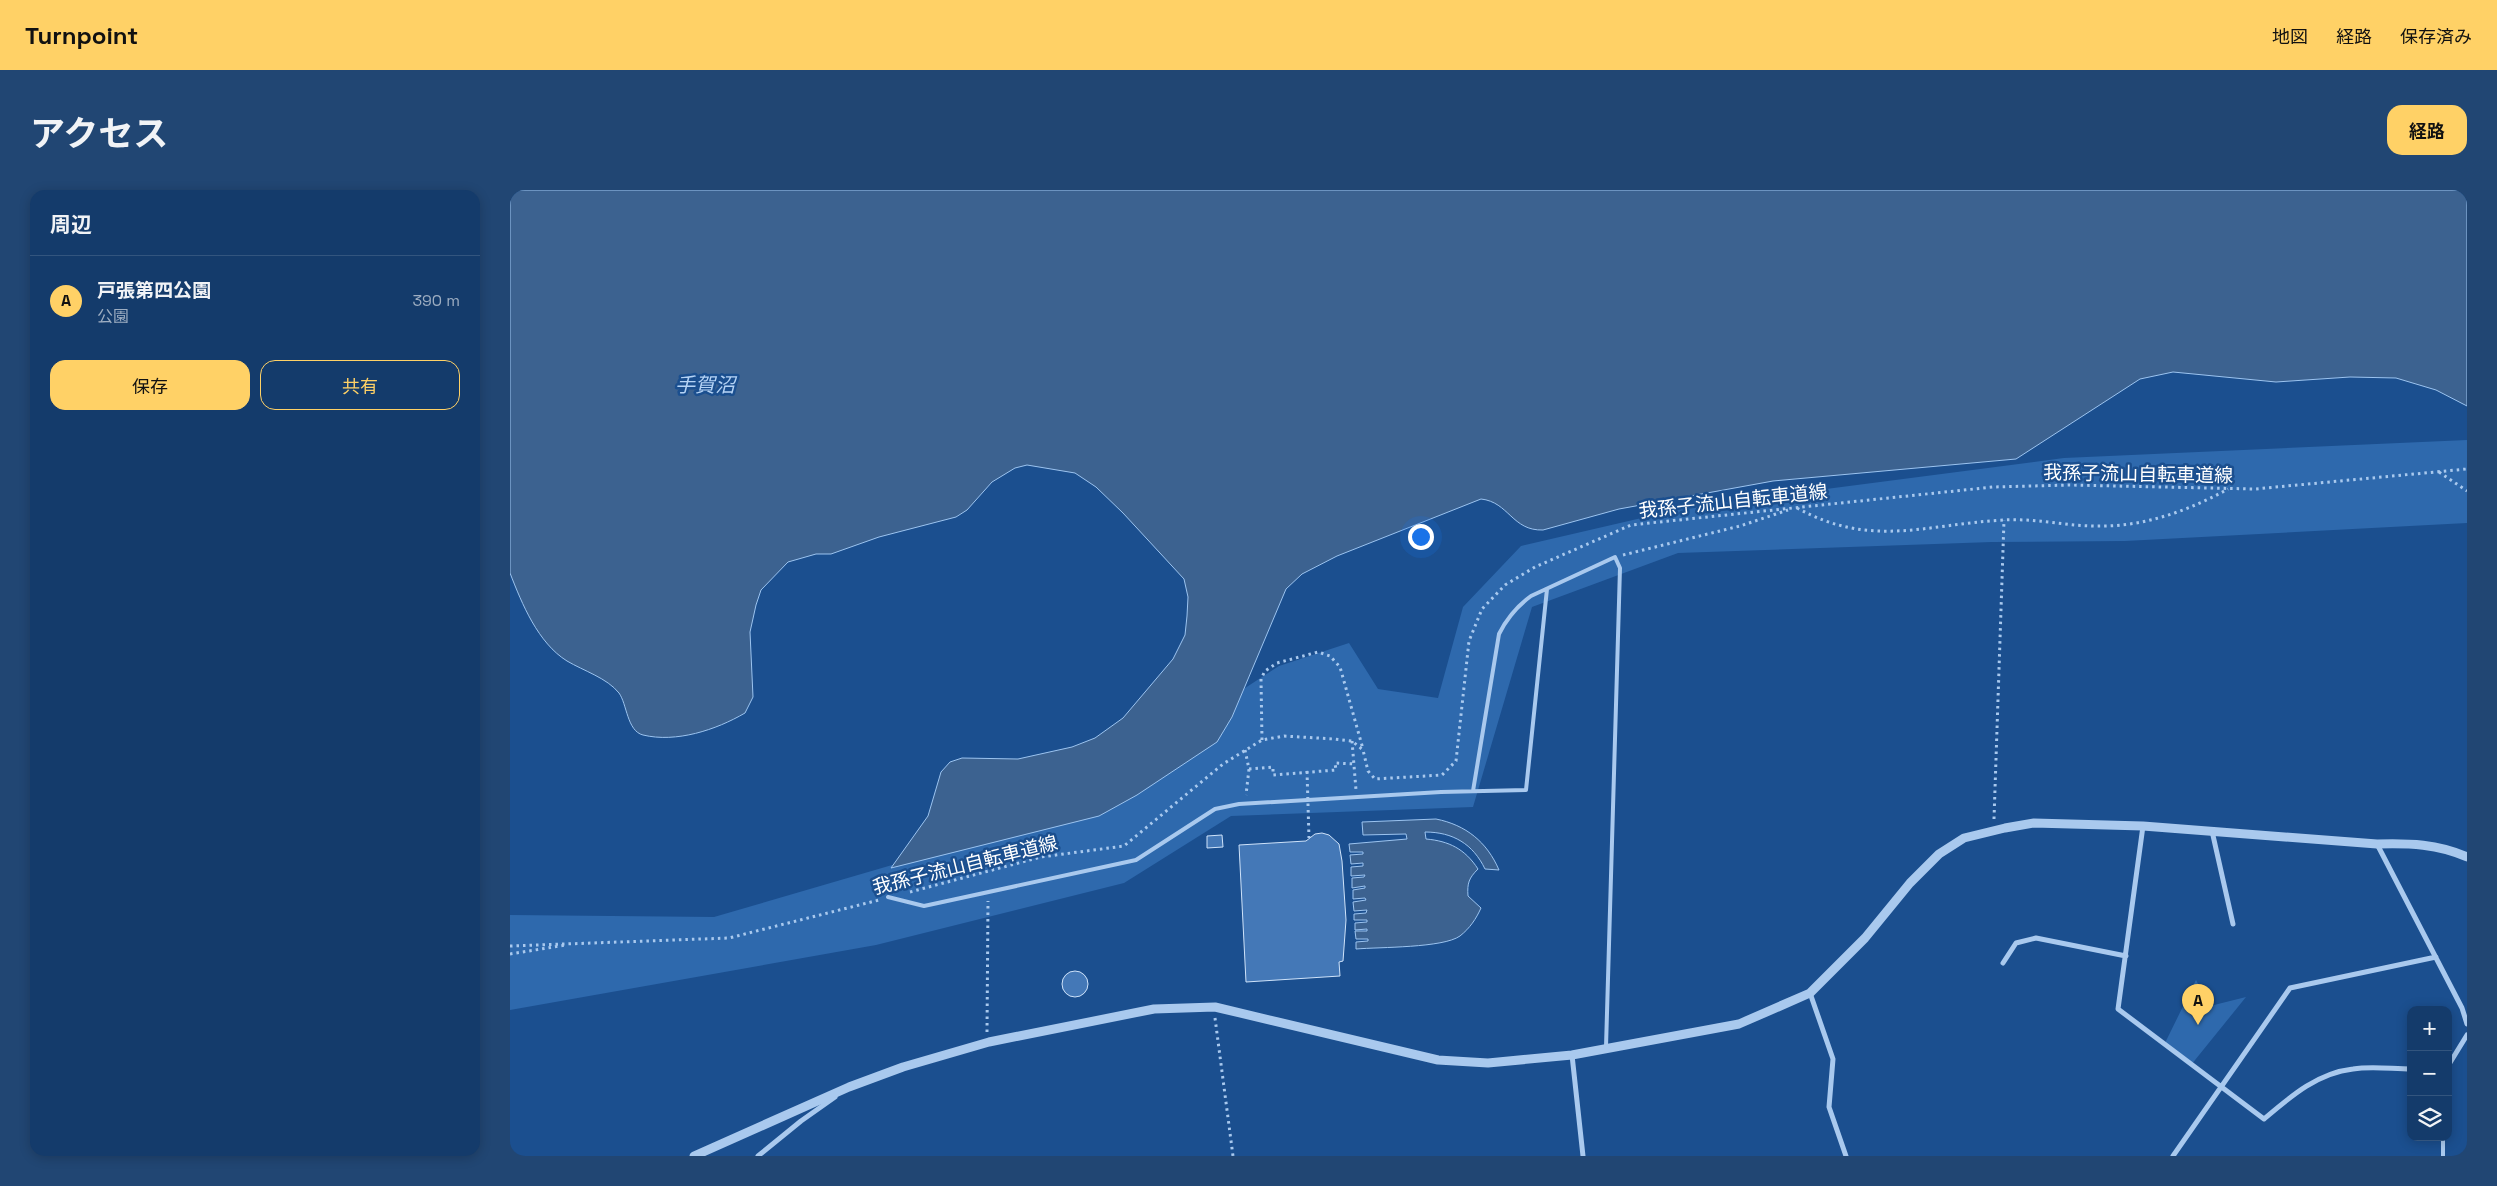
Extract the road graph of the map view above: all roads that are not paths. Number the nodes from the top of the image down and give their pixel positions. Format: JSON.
{"nodes":[{"id":1,"x":1547,"y":589,"type":"junction"},
{"id":2,"x":1473,"y":791,"type":"junction"},
{"id":3,"x":2143,"y":826,"type":"junction"},
{"id":4,"x":2212,"y":831,"type":"junction"},
{"id":5,"x":2377,"y":844,"type":"junction"},
{"id":6,"x":2467,"y":856,"type":"edge"},
{"id":7,"x":888,"y":898,"type":"road end"},
{"id":8,"x":2233,"y":924,"type":"dead end"},
{"id":9,"x":2126,"y":956,"type":"junction"},
{"id":10,"x":2436,"y":957,"type":"junction"},
{"id":11,"x":2003,"y":963,"type":"dead end"},
{"id":12,"x":1810,"y":993,"type":"junction"},
{"id":13,"x":2467,"y":1024,"type":"edge"},
{"id":14,"x":2467,"y":1035,"type":"edge"},
{"id":15,"x":1606,"y":1047,"type":"junction"},
{"id":16,"x":1572,"y":1055,"type":"junction"},
{"id":17,"x":2452,"y":1059,"type":"edge"},
{"id":18,"x":2407,"y":1068,"type":"edge"},
{"id":19,"x":849,"y":1087,"type":"junction"},
{"id":20,"x":2221,"y":1088,"type":"junction"},
{"id":21,"x":2444,"y":1141,"type":"edge"},
{"id":22,"x":694,"y":1156,"type":"edge"},
{"id":23,"x":758,"y":1156,"type":"edge"},
{"id":24,"x":1583,"y":1156,"type":"edge"},
{"id":25,"x":1846,"y":1156,"type":"edge"},
{"id":26,"x":2173,"y":1156,"type":"edge"},
{"id":27,"x":2442,"y":1156,"type":"edge"}],
"edges":[{"from":1,"to":2,"type":"lane"},
{"from":1,"to":2,"type":"lane"},
{"from":1,"to":15,"type":"lane"},
{"from":2,"to":7,"type":"lane"},
{"from":3,"to":4,"type":"street"},
{"from":3,"to":9,"type":"street"},
{"from":3,"to":12,"type":"street"},
{"from":4,"to":5,"type":"street"},
{"from":4,"to":8,"type":"street"},
{"from":5,"to":6,"type":"street"},
{"from":5,"to":10,"type":"street"},
{"from":9,"to":11,"type":"street"},
{"from":9,"to":20,"type":"street"},
{"from":10,"to":13,"type":"street"},
{"from":10,"to":20,"type":"street"},
{"from":12,"to":15,"type":"street"},
{"from":12,"to":25,"type":"street"},
{"from":14,"to":17,"type":"street"},
{"from":15,"to":16,"type":"street"},
{"from":16,"to":19,"type":"street"},
{"from":16,"to":24,"type":"street"},
{"from":18,"to":20,"type":"street"},
{"from":19,"to":22,"type":"street"},
{"from":19,"to":23,"type":"street"},
{"from":20,"to":26,"type":"street"},
{"from":21,"to":27,"type":"lane"}]}
